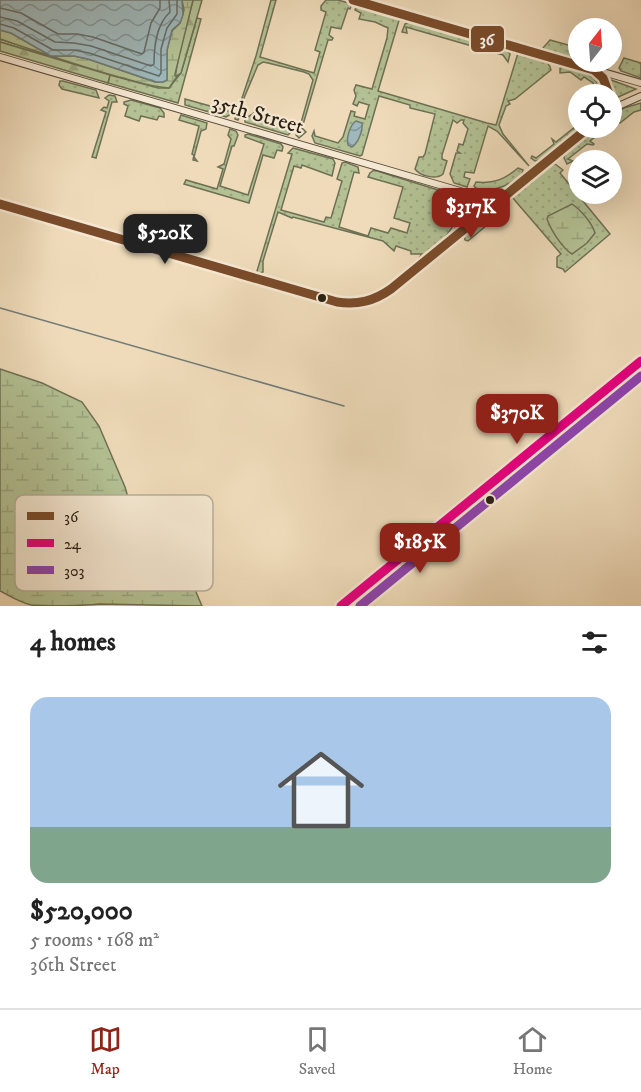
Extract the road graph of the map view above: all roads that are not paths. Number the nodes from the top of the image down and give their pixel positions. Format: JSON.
{"nodes":[{"id":1,"x":354,"y":0,"type":"edge"},
{"id":2,"x":363,"y":1,"type":"edge"},
{"id":3,"x":0,"y":57,"type":"edge"},
{"id":4,"x":568,"y":62,"type":"edge"},
{"id":5,"x":596,"y":72,"type":"edge"},
{"id":6,"x":601,"y":72,"type":"edge"},
{"id":7,"x":641,"y":83,"type":"edge"},
{"id":8,"x":605,"y":84,"type":"edge"},
{"id":9,"x":640,"y":98,"type":"edge"},
{"id":10,"x":622,"y":104,"type":"edge"},
{"id":11,"x":576,"y":138,"type":"edge"},
{"id":12,"x":451,"y":188,"type":"junction"},
{"id":13,"x":508,"y":192,"type":"junction"},
{"id":14,"x":0,"y":204,"type":"edge"},
{"id":15,"x":456,"y":235,"type":"junction"},
{"id":16,"x":641,"y":361,"type":"edge"},
{"id":17,"x":641,"y":375,"type":"edge"},
{"id":18,"x":581,"y":409,"type":"junction"},
{"id":19,"x":590,"y":417,"type":"junction"},
{"id":20,"x":421,"y":541,"type":"junction"},
{"id":21,"x":428,"y":550,"type":"junction"},
{"id":22,"x":341,"y":606,"type":"edge"},
{"id":23,"x":360,"y":606,"type":"edge"}],
"edges":[{"from":1,"to":2,"type":"street"},
{"from":2,"to":4,"type":"street"},
{"from":3,"to":12,"type":"street","name":"35th Street"},
{"from":5,"to":8,"type":"street"},
{"from":6,"to":7,"type":"street"},
{"from":9,"to":10,"type":"street"},
{"from":11,"to":13,"type":"street"},
{"from":12,"to":13,"type":"street","name":"35th Street"},
{"from":12,"to":15,"type":"street"},
{"from":13,"to":15,"type":"street"},
{"from":14,"to":15,"type":"street"},
{"from":16,"to":18,"type":"street"},
{"from":17,"to":19,"type":"street"},
{"from":18,"to":19,"type":"street"},
{"from":18,"to":20,"type":"street"},
{"from":19,"to":21,"type":"street"},
{"from":20,"to":21,"type":"street"},
{"from":20,"to":22,"type":"street"},
{"from":21,"to":23,"type":"street"}]}
